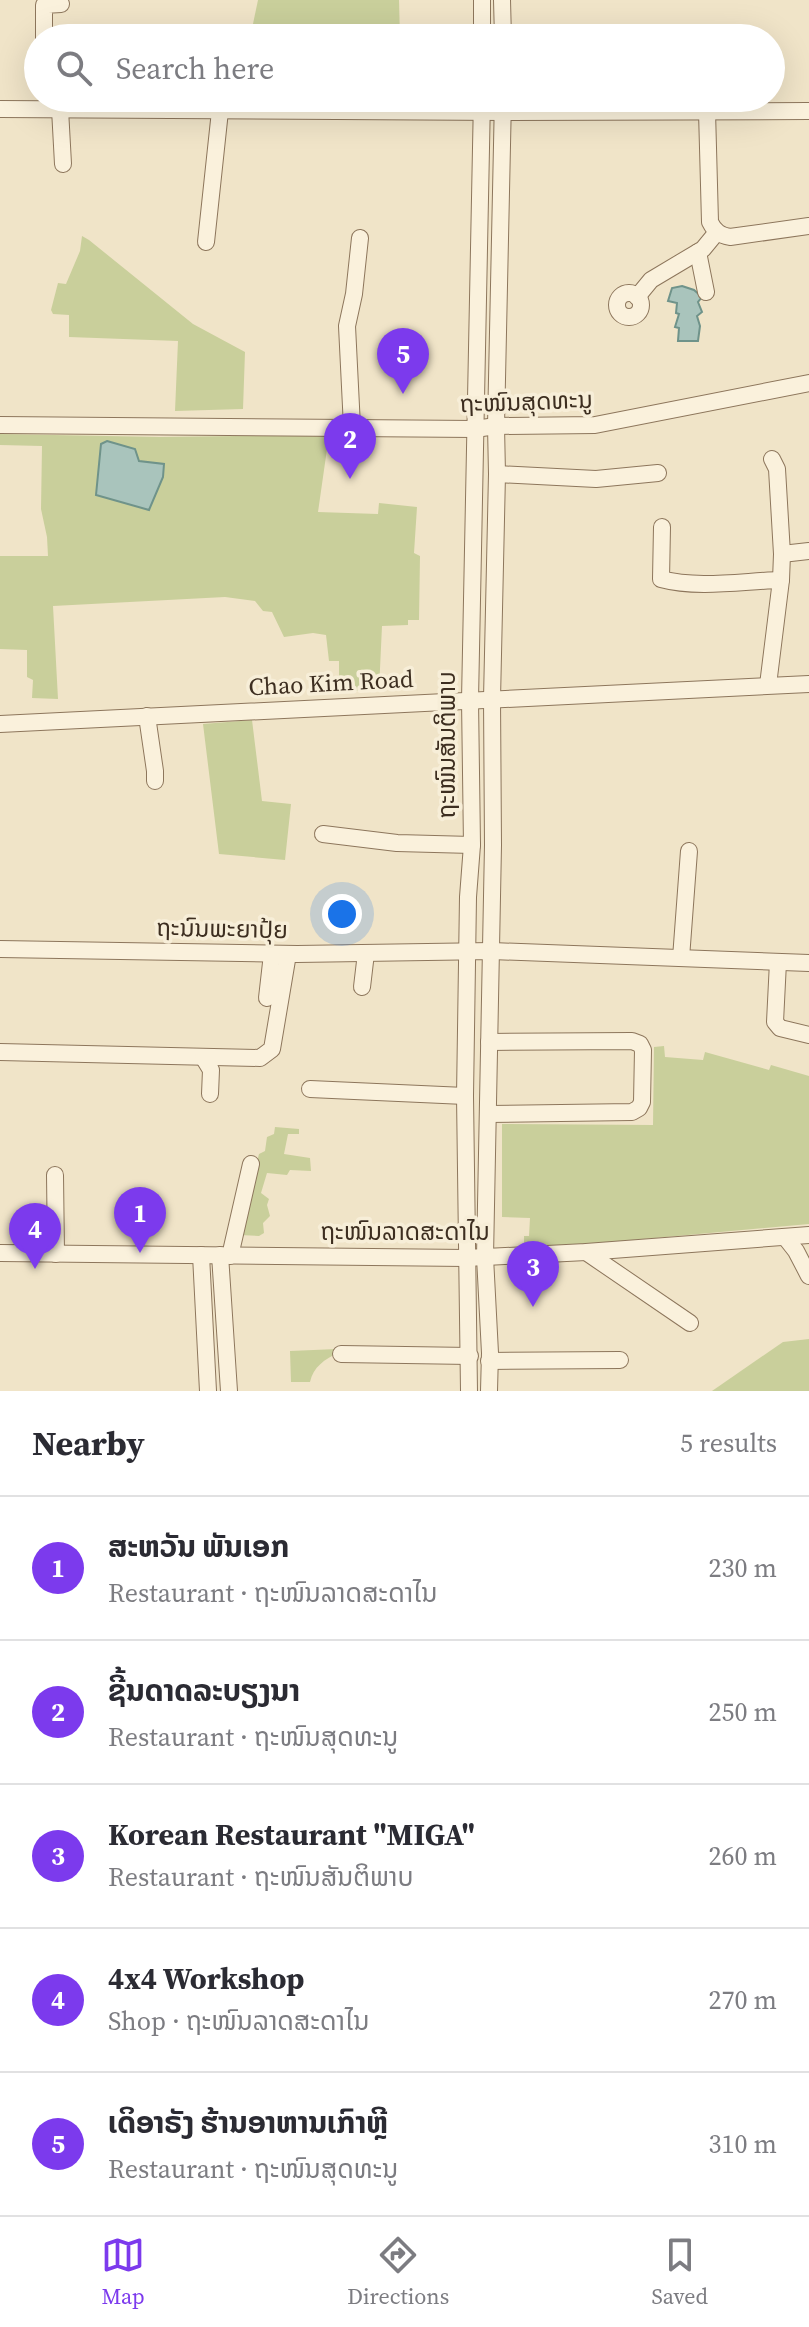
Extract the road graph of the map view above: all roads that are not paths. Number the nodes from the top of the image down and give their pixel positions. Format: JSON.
{"nodes":[{"id":1,"x":482,"y":0,"type":"edge"},
{"id":2,"x":502,"y":0,"type":"edge"},
{"id":3,"x":61,"y":4,"type":"dead end"},
{"id":4,"x":44,"y":24,"type":"edge"},
{"id":5,"x":482,"y":24,"type":"edge"},
{"id":6,"x":503,"y":24,"type":"edge"},
{"id":7,"x":24,"y":107,"type":"edge"},
{"id":8,"x":0,"y":109,"type":"edge"},
{"id":9,"x":785,"y":111,"type":"edge"},
{"id":10,"x":809,"y":111,"type":"edge"},
{"id":11,"x":52,"y":112,"type":"edge"},
{"id":12,"x":220,"y":112,"type":"edge"},
{"id":13,"x":482,"y":112,"type":"edge"},
{"id":14,"x":504,"y":112,"type":"edge"},
{"id":15,"x":707,"y":112,"type":"edge"},
{"id":16,"x":63,"y":164,"type":"dead end"},
{"id":17,"x":809,"y":226,"type":"edge"},
{"id":18,"x":717,"y":232,"type":"junction"},
{"id":19,"x":360,"y":238,"type":"dead end"},
{"id":20,"x":206,"y":242,"type":"dead end"},
{"id":21,"x":698,"y":252,"type":"junction"},
{"id":22,"x":706,"y":292,"type":"dead end"},
{"id":23,"x":637,"y":297,"type":"dead end"},
{"id":24,"x":809,"y":383,"type":"edge"},
{"id":25,"x":0,"y":425,"type":"edge"},
{"id":26,"x":496,"y":426,"type":"junction"},
{"id":27,"x":352,"y":427,"type":"junction"},
{"id":28,"x":475,"y":429,"type":"junction"},
{"id":29,"x":772,"y":459,"type":"dead end"},
{"id":30,"x":658,"y":473,"type":"dead end"},
{"id":31,"x":497,"y":474,"type":"junction"},
{"id":32,"x":662,"y":527,"type":"dead end"},
{"id":33,"x":809,"y":551,"type":"edge"},
{"id":34,"x":782,"y":554,"type":"junction"},
{"id":35,"x":781,"y":580,"type":"junction"},
{"id":36,"x":809,"y":684,"type":"edge"},
{"id":37,"x":768,"y":685,"type":"junction"},
{"id":38,"x":492,"y":699,"type":"junction"},
{"id":39,"x":470,"y":700,"type":"junction"},
{"id":40,"x":147,"y":716,"type":"junction"},
{"id":41,"x":0,"y":724,"type":"edge"},
{"id":42,"x":155,"y":781,"type":"dead end"},
{"id":43,"x":323,"y":834,"type":"dead end"},
{"id":44,"x":472,"y":845,"type":"junction"},
{"id":45,"x":689,"y":851,"type":"dead end"},
{"id":46,"x":0,"y":949,"type":"edge"},
{"id":47,"x":492,"y":951,"type":"junction"},
{"id":48,"x":468,"y":952,"type":"junction"},
{"id":49,"x":366,"y":953,"type":"junction"},
{"id":50,"x":280,"y":954,"type":"junction"},
{"id":51,"x":681,"y":958,"type":"junction"},
{"id":52,"x":778,"y":962,"type":"junction"},
{"id":53,"x":809,"y":963,"type":"edge"},
{"id":54,"x":362,"y":987,"type":"dead end"},
{"id":55,"x":267,"y":998,"type":"dead end"},
{"id":56,"x":809,"y":1035,"type":"edge"},
{"id":57,"x":489,"y":1042,"type":"junction"},
{"id":58,"x":0,"y":1052,"type":"edge"},
{"id":59,"x":203,"y":1057,"type":"junction"},
{"id":60,"x":310,"y":1089,"type":"dead end"},
{"id":61,"x":210,"y":1094,"type":"dead end"},
{"id":62,"x":465,"y":1096,"type":"junction"},
{"id":63,"x":488,"y":1114,"type":"junction"},
{"id":64,"x":251,"y":1164,"type":"dead end"},
{"id":65,"x":55,"y":1175,"type":"dead end"},
{"id":66,"x":809,"y":1235,"type":"edge"},
{"id":67,"x":785,"y":1237,"type":"junction"},
{"id":68,"x":586,"y":1252,"type":"junction"},
{"id":69,"x":0,"y":1253,"type":"edge"},
{"id":70,"x":56,"y":1254,"type":"junction"},
{"id":71,"x":201,"y":1255,"type":"junction"},
{"id":72,"x":225,"y":1256,"type":"junction"},
{"id":73,"x":485,"y":1257,"type":"junction"},
{"id":74,"x":466,"y":1258,"type":"junction"},
{"id":75,"x":809,"y":1276,"type":"edge"},
{"id":76,"x":690,"y":1323,"type":"dead end"},
{"id":77,"x":341,"y":1354,"type":"dead end"},
{"id":78,"x":470,"y":1356,"type":"junction"},
{"id":79,"x":620,"y":1360,"type":"dead end"},
{"id":80,"x":489,"y":1361,"type":"junction"},
{"id":81,"x":208,"y":1391,"type":"edge"},
{"id":82,"x":229,"y":1391,"type":"edge"},
{"id":83,"x":469,"y":1391,"type":"edge"},
{"id":84,"x":489,"y":1391,"type":"edge"}],
"edges":[{"from":1,"to":5,"type":"street"},
{"from":2,"to":6,"type":"street"},
{"from":3,"to":4,"type":"street"},
{"from":7,"to":8,"type":"street"},
{"from":9,"to":10,"type":"street"},
{"from":11,"to":16,"type":"street"},
{"from":12,"to":20,"type":"street"},
{"from":13,"to":28,"type":"street","name":"ຖະໜົນສັນຕິພາບ"},
{"from":14,"to":26,"type":"street","name":"ຖະໜົນສັນຕິພາບ"},
{"from":15,"to":18,"type":"street"},
{"from":17,"to":18,"type":"street"},
{"from":18,"to":21,"type":"street"},
{"from":19,"to":27,"type":"street"},
{"from":21,"to":22,"type":"street"},
{"from":21,"to":23,"type":"street"},
{"from":24,"to":26,"type":"street","name":"ຖະໜົນສຸດທະນູ"},
{"from":25,"to":27,"type":"street","name":"ຖະໜົນສຸດທະນູ"},
{"from":26,"to":28,"type":"street","name":"ຖະໜົນສຸດທະນູ"},
{"from":26,"to":31,"type":"street","name":"ຖະໜົນສັນຕິພາບ"},
{"from":27,"to":28,"type":"street","name":"ຖະໜົນສຸດທະນູ"},
{"from":28,"to":39,"type":"street","name":"ຖະໜົນສັນຕິພາບ"},
{"from":29,"to":34,"type":"street"},
{"from":30,"to":31,"type":"street"},
{"from":31,"to":38,"type":"street","name":"ຖະໜົນສັນຕິພາບ"},
{"from":32,"to":35,"type":"street"},
{"from":33,"to":34,"type":"street"},
{"from":34,"to":35,"type":"street"},
{"from":35,"to":37,"type":"street"},
{"from":36,"to":37,"type":"street","name":"Chao Kim Road"},
{"from":37,"to":38,"type":"street","name":"Chao Kim Road"},
{"from":38,"to":39,"type":"street","name":"Chao Kim Road"},
{"from":38,"to":47,"type":"street","name":"ຖະໜົນສັນຕິພາບ"},
{"from":39,"to":40,"type":"street","name":"Chao Kim Road"},
{"from":39,"to":44,"type":"street","name":"ຖະໜົນສັນຕິພາບ"},
{"from":40,"to":41,"type":"street","name":"Chao Kim Road"},
{"from":40,"to":42,"type":"street"},
{"from":43,"to":44,"type":"street"},
{"from":44,"to":48,"type":"street","name":"ຖະໜົນສັນຕິພາບ"},
{"from":45,"to":51,"type":"street"},
{"from":46,"to":50,"type":"street","name":"ຖະນົນພະຍາປຸ້ຍ"},
{"from":47,"to":48,"type":"street","name":"ຖະນົນພະຍາປຸ້ຍ"},
{"from":47,"to":51,"type":"street","name":"ຖະນົນພະຍາປຸ້ຍ"},
{"from":47,"to":57,"type":"street","name":"ຖະໜົນສັນຕິພາບ"},
{"from":48,"to":49,"type":"street","name":"ຖະນົນພະຍາປຸ້ຍ"},
{"from":48,"to":62,"type":"street","name":"ຖະໜົນສັນຕິພາບ"},
{"from":49,"to":50,"type":"street","name":"ຖະນົນພະຍາປຸ້ຍ"},
{"from":49,"to":54,"type":"street"},
{"from":50,"to":55,"type":"street"},
{"from":50,"to":59,"type":"street"},
{"from":51,"to":52,"type":"street","name":"ຖະນົນພະຍາປຸ້ຍ"},
{"from":52,"to":53,"type":"street","name":"ຖະນົນພະຍາປຸ້ຍ"},
{"from":52,"to":56,"type":"street"},
{"from":57,"to":63,"type":"street","name":"ຖະໜົນສັນຕິພາບ"},
{"from":57,"to":63,"type":"street"},
{"from":58,"to":59,"type":"street"},
{"from":59,"to":61,"type":"street"},
{"from":60,"to":62,"type":"street"},
{"from":62,"to":74,"type":"street","name":"ຖະໜົນສັນຕິພາບ"},
{"from":63,"to":73,"type":"street","name":"ຖະໜົນສັນຕິພາບ"},
{"from":64,"to":72,"type":"street"},
{"from":65,"to":70,"type":"street"},
{"from":66,"to":67,"type":"street","name":"ຖະໜົນລາດສະດາໄນ"},
{"from":67,"to":68,"type":"street","name":"ຖະໜົນລາດສະດາໄນ"},
{"from":67,"to":75,"type":"street"},
{"from":68,"to":73,"type":"street","name":"ຖະໜົນລາດສະດາໄນ"},
{"from":68,"to":76,"type":"street"},
{"from":69,"to":70,"type":"street","name":"ຖະໜົນລາດສະດາໄນ"},
{"from":70,"to":71,"type":"street","name":"ຖະໜົນລາດສະດາໄນ"},
{"from":71,"to":72,"type":"street","name":"ຖະໜົນລາດສະດາໄນ"},
{"from":71,"to":81,"type":"street"},
{"from":72,"to":74,"type":"street","name":"ຖະໜົນລາດສະດາໄນ"},
{"from":72,"to":82,"type":"street"},
{"from":73,"to":74,"type":"street","name":"ຖະໜົນລາດສະດາໄນ"},
{"from":73,"to":80,"type":"street","name":"ຖະໜົນສັນຕິພາບ"},
{"from":74,"to":78,"type":"street","name":"ຖະໜົນສັນຕິພາບ"},
{"from":77,"to":78,"type":"street"},
{"from":78,"to":83,"type":"street","name":"ຖະໜົນສັນຕິພາບ"},
{"from":79,"to":80,"type":"street"},
{"from":80,"to":84,"type":"street","name":"ຖະໜົນສັນຕິພາບ"}]}
